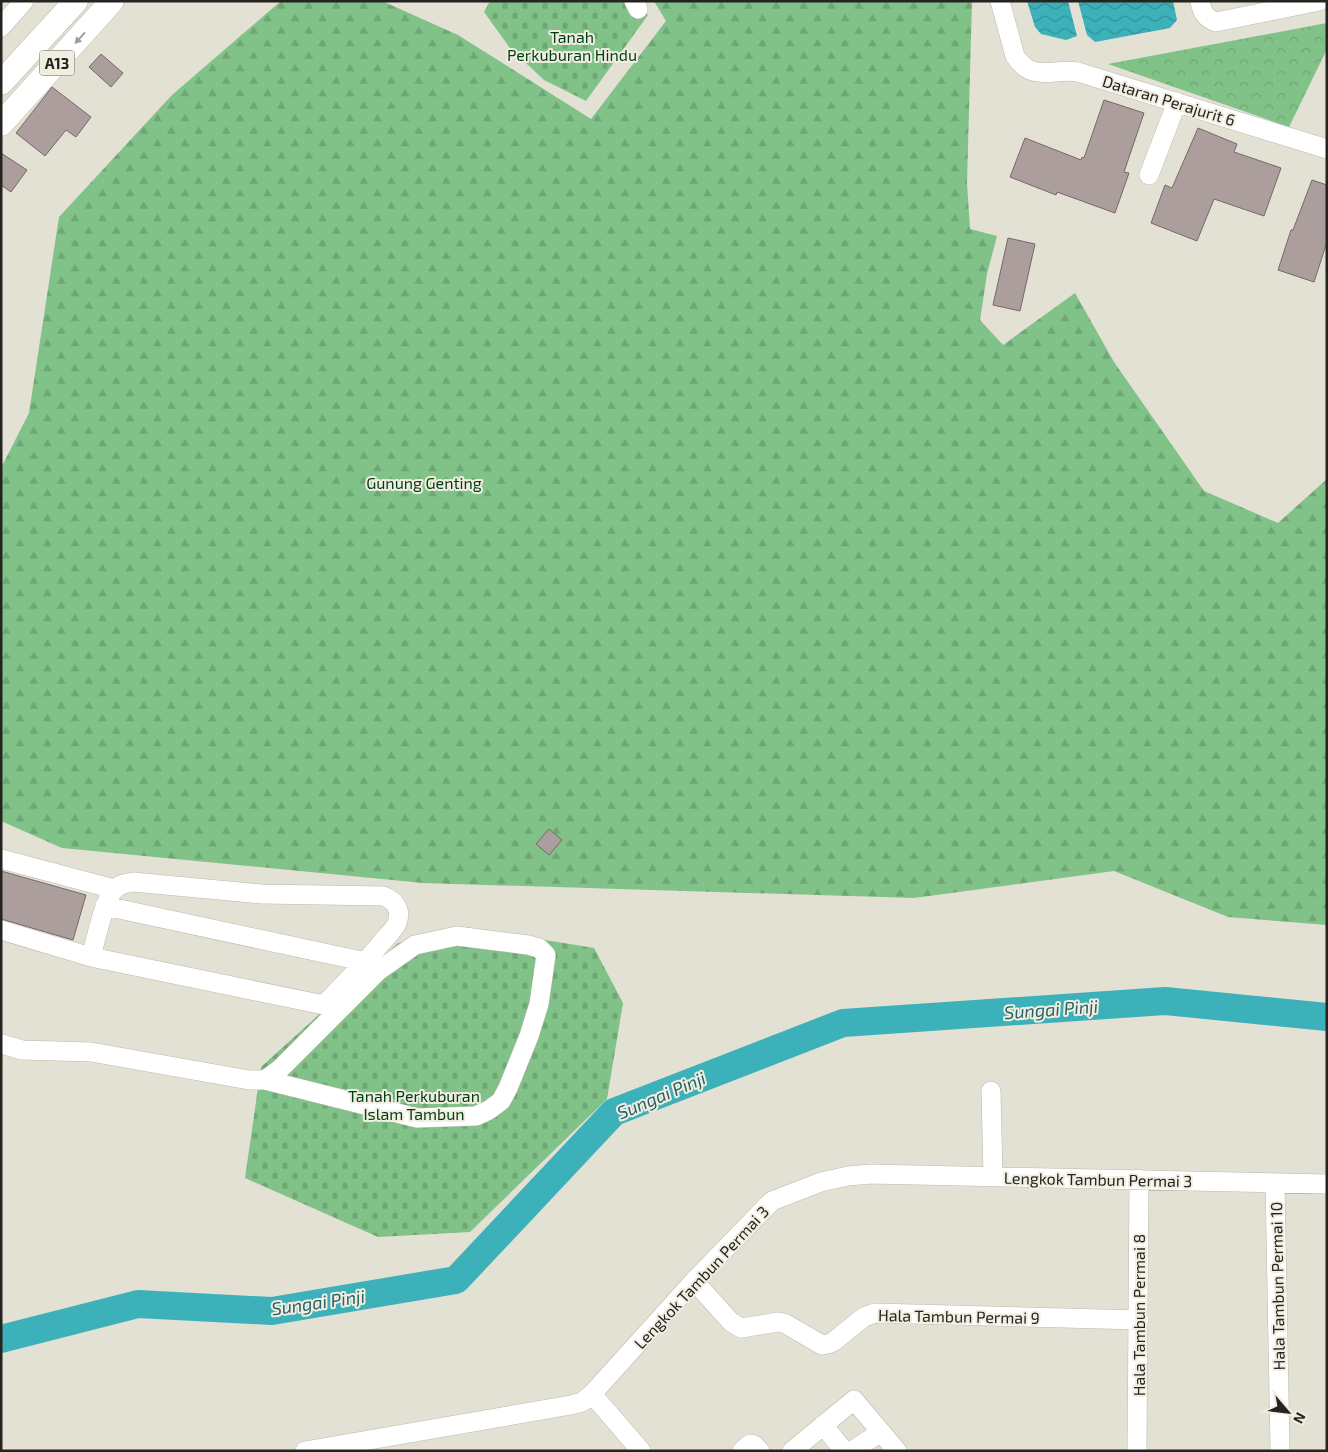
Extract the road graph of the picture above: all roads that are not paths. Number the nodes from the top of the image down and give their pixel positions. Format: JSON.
{"nodes":[{"id":1,"x":24,"y":1,"type":"edge"},
{"id":2,"x":76,"y":1,"type":"edge"},
{"id":3,"x":112,"y":1,"type":"edge"},
{"id":4,"x":1000,"y":1,"type":"edge"},
{"id":5,"x":1200,"y":1,"type":"edge"},
{"id":6,"x":1319,"y":1,"type":"edge"},
{"id":7,"x":1,"y":27,"type":"edge"},
{"id":8,"x":1,"y":83,"type":"edge"},
{"id":9,"x":1177,"y":102,"type":"junction"},
{"id":10,"x":1,"y":124,"type":"edge"},
{"id":11,"x":1327,"y":149,"type":"edge"},
{"id":12,"x":1149,"y":175,"type":"dead end"},
{"id":13,"x":1,"y":859,"type":"edge"},
{"id":14,"x":114,"y":889,"type":"junction"},
{"id":15,"x":105,"y":906,"type":"junction"},
{"id":16,"x":1,"y":930,"type":"edge"},
{"id":17,"x":91,"y":957,"type":"junction"},
{"id":18,"x":366,"y":962,"type":"junction"},
{"id":19,"x":1,"y":1044,"type":"edge"},
{"id":20,"x":266,"y":1080,"type":"junction"},
{"id":21,"x":991,"y":1091,"type":"dead end"},
{"id":22,"x":993,"y":1176,"type":"junction"},
{"id":23,"x":1139,"y":1179,"type":"junction"},
{"id":24,"x":1276,"y":1183,"type":"junction"},
{"id":25,"x":1327,"y":1184,"type":"edge"},
{"id":26,"x":694,"y":1281,"type":"junction"},
{"id":27,"x":1138,"y":1320,"type":"junction"},
{"id":28,"x":592,"y":1394,"type":"junction"},
{"id":29,"x":823,"y":1425,"type":"junction"},
{"id":30,"x":881,"y":1432,"type":"junction"},
{"id":31,"x":1280,"y":1448,"type":"dead end"},
{"id":32,"x":305,"y":1451,"type":"edge"},
{"id":33,"x":641,"y":1451,"type":"edge"},
{"id":34,"x":742,"y":1451,"type":"edge"},
{"id":35,"x":760,"y":1451,"type":"edge"},
{"id":36,"x":792,"y":1451,"type":"edge"},
{"id":37,"x":844,"y":1451,"type":"edge"},
{"id":38,"x":852,"y":1451,"type":"edge"},
{"id":39,"x":897,"y":1451,"type":"edge"},
{"id":40,"x":1137,"y":1451,"type":"edge"}],
"edges":[{"from":1,"to":7,"type":"street"},
{"from":2,"to":8,"type":"main road","number":"A13"},
{"from":3,"to":10,"type":"main road","number":"A13","one_way":true},
{"from":4,"to":9,"type":"street","name":"Dataran Perajurit 6"},
{"from":5,"to":6,"type":"street"},
{"from":9,"to":11,"type":"street","name":"Dataran Perajurit 6"},
{"from":9,"to":12,"type":"street"},
{"from":13,"to":14,"type":"street"},
{"from":14,"to":15,"type":"street"},
{"from":14,"to":18,"type":"street"},
{"from":15,"to":17,"type":"street"},
{"from":15,"to":18,"type":"street"},
{"from":16,"to":17,"type":"street"},
{"from":17,"to":18,"type":"street"},
{"from":19,"to":20,"type":"street"},
{"from":20,"to":20,"type":"street"},
{"from":21,"to":22,"type":"street"},
{"from":22,"to":23,"type":"street","name":"Lengkok Tambun Permai 3"},
{"from":22,"to":26,"type":"street","name":"Lengkok Tambun Permai 3"},
{"from":23,"to":24,"type":"street","name":"Lengkok Tambun Permai 3"},
{"from":23,"to":27,"type":"street","name":"Hala Tambun Permai 8"},
{"from":24,"to":25,"type":"street","name":"Lengkok Tambun Permai 3"},
{"from":24,"to":31,"type":"street","name":"Hala Tambun Permai 10"},
{"from":26,"to":27,"type":"street","name":"Hala Tambun Permai 9"},
{"from":26,"to":28,"type":"street","name":"Lengkok Tambun Permai 3"},
{"from":27,"to":40,"type":"street","name":"Hala Tambun Permai 8"},
{"from":28,"to":32,"type":"street","name":"Lengkok Tambun Permai 3"},
{"from":28,"to":33,"type":"street"},
{"from":29,"to":30,"type":"street"},
{"from":29,"to":36,"type":"street"},
{"from":29,"to":37,"type":"street"},
{"from":30,"to":38,"type":"street"},
{"from":30,"to":39,"type":"street"},
{"from":34,"to":35,"type":"street"}]}
